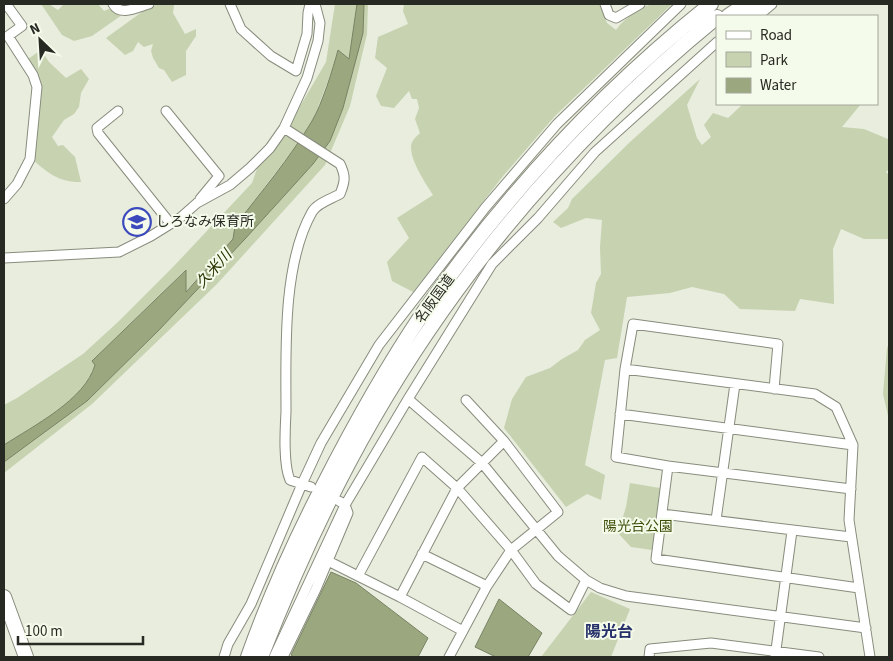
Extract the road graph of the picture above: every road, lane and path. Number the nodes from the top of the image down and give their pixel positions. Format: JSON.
{"nodes":[{"id":1,"x":6,"y":4,"type":"edge"},
{"id":2,"x":113,"y":4,"type":"edge"},
{"id":3,"x":149,"y":4,"type":"edge"},
{"id":4,"x":230,"y":4,"type":"edge"},
{"id":5,"x":310,"y":4,"type":"edge"},
{"id":6,"x":315,"y":4,"type":"edge"},
{"id":7,"x":605,"y":4,"type":"edge"},
{"id":8,"x":640,"y":4,"type":"edge"},
{"id":9,"x":681,"y":4,"type":"edge"},
{"id":10,"x":698,"y":4,"type":"edge"},
{"id":11,"x":710,"y":4,"type":"edge"},
{"id":12,"x":732,"y":4,"type":"edge"},
{"id":13,"x":746,"y":4,"type":"edge"},
{"id":14,"x":762,"y":4,"type":"edge"},
{"id":15,"x":772,"y":4,"type":"edge"},
{"id":16,"x":718,"y":15,"type":"edge"},
{"id":17,"x":730,"y":15,"type":"edge"},
{"id":18,"x":746,"y":15,"type":"edge"},
{"id":19,"x":759,"y":15,"type":"edge"},
{"id":20,"x":716,"y":17,"type":"edge"},
{"id":21,"x":716,"y":26,"type":"edge"},
{"id":22,"x":716,"y":43,"type":"edge"},
{"id":23,"x":645,"y":59,"type":"junction"},
{"id":24,"x":118,"y":110,"type":"dead end"},
{"id":25,"x":166,"y":111,"type":"dead end"},
{"id":26,"x":284,"y":128,"type":"junction"},
{"id":27,"x":573,"y":151,"type":"junction"},
{"id":28,"x":4,"y":199,"type":"edge"},
{"id":29,"x":197,"y":203,"type":"junction"},
{"id":30,"x":170,"y":223,"type":"junction"},
{"id":31,"x":4,"y":258,"type":"edge"},
{"id":32,"x":626,"y":369,"type":"junction"},
{"id":33,"x":734,"y":384,"type":"junction"},
{"id":34,"x":774,"y":389,"type":"junction"},
{"id":35,"x":408,"y":399,"type":"junction"},
{"id":36,"x":466,"y":400,"type":"dead end"},
{"id":37,"x":620,"y":414,"type":"junction"},
{"id":38,"x":729,"y":428,"type":"junction"},
{"id":39,"x":504,"y":441,"type":"junction"},
{"id":40,"x":853,"y":445,"type":"junction"},
{"id":41,"x":482,"y":463,"type":"junction"},
{"id":42,"x":668,"y":466,"type":"junction"},
{"id":43,"x":723,"y":472,"type":"junction"},
{"id":44,"x":302,"y":484,"type":"junction"},
{"id":45,"x":311,"y":487,"type":"dead end"},
{"id":46,"x":457,"y":488,"type":"junction"},
{"id":47,"x":850,"y":489,"type":"junction"},
{"id":48,"x":342,"y":503,"type":"junction"},
{"id":49,"x":312,"y":506,"type":"junction"},
{"id":50,"x":662,"y":514,"type":"junction"},
{"id":51,"x":716,"y":520,"type":"junction"},
{"id":52,"x":536,"y":529,"type":"junction"},
{"id":53,"x":792,"y":531,"type":"junction"},
{"id":54,"x":851,"y":538,"type":"junction"},
{"id":55,"x":511,"y":550,"type":"junction"},
{"id":56,"x":422,"y":554,"type":"junction"},
{"id":57,"x":332,"y":563,"type":"dead end"},
{"id":58,"x":358,"y":576,"type":"junction"},
{"id":59,"x":786,"y":578,"type":"junction"},
{"id":60,"x":586,"y":580,"type":"junction"},
{"id":61,"x":487,"y":586,"type":"junction"},
{"id":62,"x":859,"y":588,"type":"junction"},
{"id":63,"x":4,"y":596,"type":"edge"},
{"id":64,"x":400,"y":597,"type":"junction"},
{"id":65,"x":780,"y":617,"type":"junction"},
{"id":66,"x":866,"y":628,"type":"junction"},
{"id":67,"x":463,"y":631,"type":"junction"},
{"id":68,"x":21,"y":654,"type":"edge"},
{"id":69,"x":775,"y":654,"type":"edge"},
{"id":70,"x":224,"y":657,"type":"edge"},
{"id":71,"x":243,"y":657,"type":"edge"},
{"id":72,"x":248,"y":657,"type":"edge"},
{"id":73,"x":261,"y":657,"type":"edge"},
{"id":74,"x":274,"y":657,"type":"edge"},
{"id":75,"x":283,"y":657,"type":"edge"},
{"id":76,"x":449,"y":657,"type":"edge"},
{"id":77,"x":649,"y":657,"type":"edge"},
{"id":78,"x":818,"y":657,"type":"edge"},
{"id":79,"x":870,"y":657,"type":"edge"}],
"edges":[{"from":1,"to":28,"type":"street"},
{"from":2,"to":3,"type":"street"},
{"from":4,"to":5,"type":"street"},
{"from":6,"to":26,"type":"street"},
{"from":7,"to":8,"type":"street"},
{"from":9,"to":44,"type":"street"},
{"from":10,"to":23,"type":"highway"},
{"from":11,"to":23,"type":"highway","name":"名阪国道"},
{"from":12,"to":16,"type":"highway","name":"名阪国道"},
{"from":13,"to":17,"type":"highway"},
{"from":14,"to":18,"type":"street"},
{"from":15,"to":19,"type":"street"},
{"from":20,"to":27,"type":"highway","name":"名阪国道"},
{"from":21,"to":27,"type":"highway"},
{"from":22,"to":35,"type":"street"},
{"from":23,"to":49,"type":"highway","name":"名阪国道"},
{"from":24,"to":30,"type":"street"},
{"from":25,"to":29,"type":"street"},
{"from":26,"to":29,"type":"street"},
{"from":26,"to":44,"type":"street"},
{"from":27,"to":73,"type":"highway","name":"名阪国道"},
{"from":29,"to":30,"type":"street"},
{"from":30,"to":31,"type":"street"},
{"from":32,"to":33,"type":"street"},
{"from":32,"to":34,"type":"street"},
{"from":32,"to":37,"type":"street"},
{"from":33,"to":34,"type":"street"},
{"from":33,"to":38,"type":"street"},
{"from":34,"to":40,"type":"street"},
{"from":35,"to":41,"type":"street"},
{"from":35,"to":48,"type":"street"},
{"from":36,"to":39,"type":"street"},
{"from":37,"to":38,"type":"street"},
{"from":37,"to":42,"type":"street"},
{"from":38,"to":40,"type":"street"},
{"from":38,"to":43,"type":"street"},
{"from":39,"to":41,"type":"street"},
{"from":39,"to":52,"type":"street"},
{"from":40,"to":47,"type":"street"},
{"from":41,"to":46,"type":"street"},
{"from":41,"to":52,"type":"street"},
{"from":42,"to":43,"type":"street"},
{"from":42,"to":50,"type":"street"},
{"from":43,"to":47,"type":"street"},
{"from":43,"to":51,"type":"street"},
{"from":44,"to":45,"type":"street"},
{"from":44,"to":70,"type":"street"},
{"from":46,"to":55,"type":"street"},
{"from":46,"to":56,"type":"street"},
{"from":46,"to":58,"type":"street"},
{"from":47,"to":54,"type":"street"},
{"from":48,"to":74,"type":"street"},
{"from":48,"to":75,"type":"street"},
{"from":49,"to":71,"type":"highway"},
{"from":49,"to":72,"type":"highway","name":"名阪国道"},
{"from":50,"to":51,"type":"street"},
{"from":50,"to":59,"type":"street"},
{"from":51,"to":53,"type":"street"},
{"from":52,"to":55,"type":"street"},
{"from":52,"to":60,"type":"street"},
{"from":53,"to":54,"type":"street"},
{"from":53,"to":59,"type":"street"},
{"from":54,"to":62,"type":"street"},
{"from":55,"to":60,"type":"street"},
{"from":55,"to":61,"type":"street"},
{"from":56,"to":61,"type":"street"},
{"from":56,"to":64,"type":"street"},
{"from":57,"to":58,"type":"street"},
{"from":58,"to":64,"type":"street"},
{"from":59,"to":62,"type":"street"},
{"from":59,"to":65,"type":"street"},
{"from":60,"to":65,"type":"street"},
{"from":61,"to":67,"type":"street"},
{"from":62,"to":66,"type":"street"},
{"from":63,"to":68,"type":"highway"},
{"from":64,"to":67,"type":"street"},
{"from":65,"to":66,"type":"street"},
{"from":65,"to":69,"type":"street"},
{"from":66,"to":79,"type":"street"},
{"from":67,"to":76,"type":"street"},
{"from":69,"to":77,"type":"street"},
{"from":69,"to":78,"type":"street"}]}
